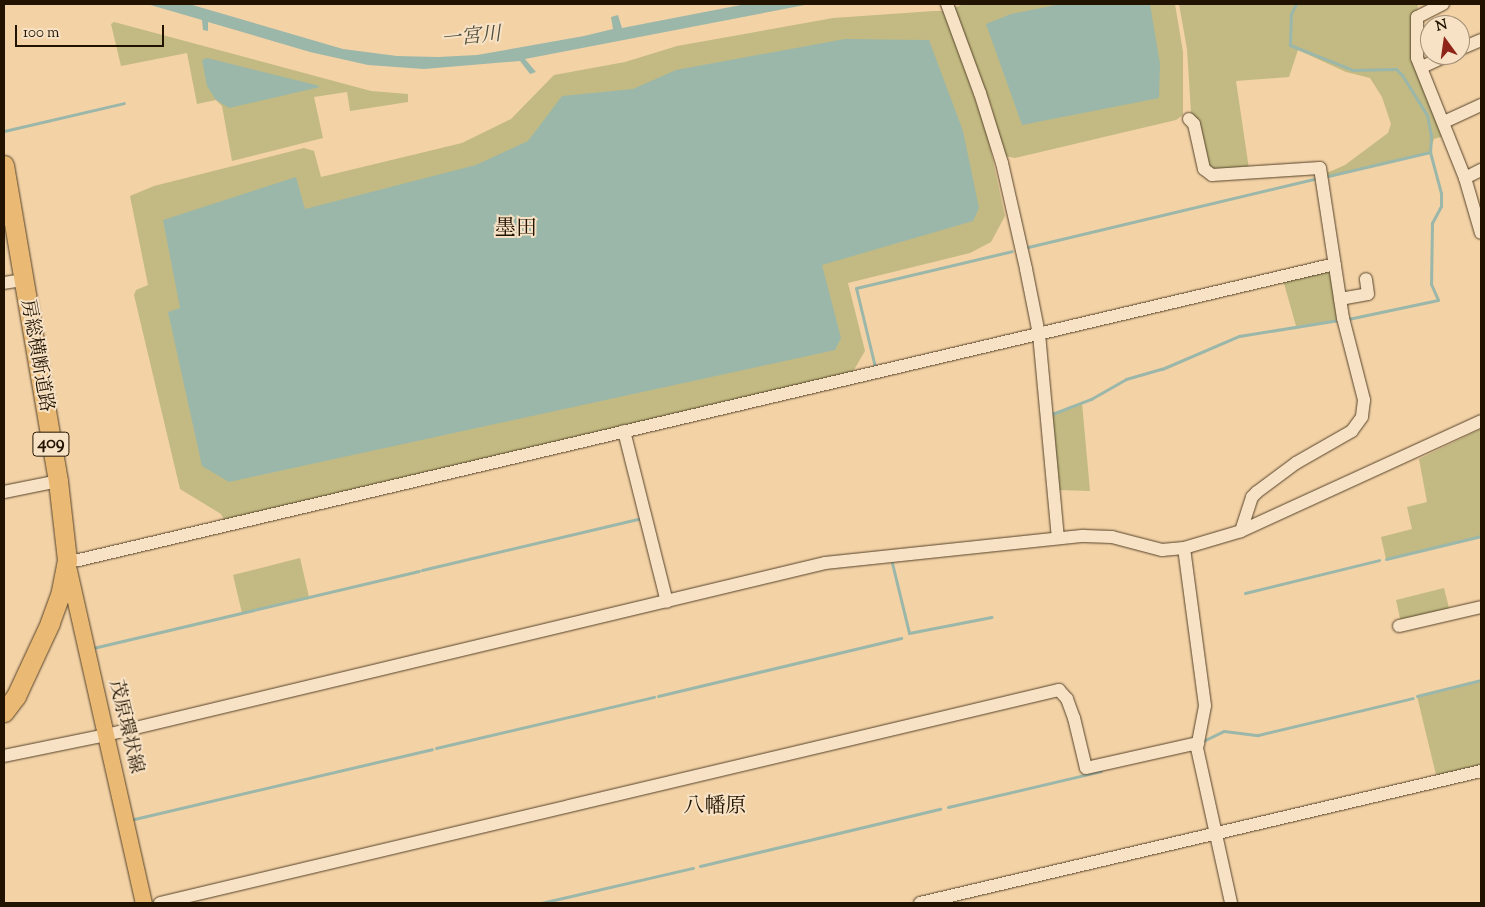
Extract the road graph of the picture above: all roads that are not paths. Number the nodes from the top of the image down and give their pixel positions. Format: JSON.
{"nodes":[{"id":1,"x":1443,"y":4,"type":"edge"},
{"id":2,"x":948,"y":6,"type":"edge"},
{"id":3,"x":1426,"y":65,"type":"edge"},
{"id":4,"x":1422,"y":67,"type":"junction"},
{"id":5,"x":1481,"y":105,"type":"edge"},
{"id":6,"x":1189,"y":119,"type":"dead end"},
{"id":7,"x":1444,"y":122,"type":"junction"},
{"id":8,"x":4,"y":165,"type":"edge"},
{"id":9,"x":1481,"y":170,"type":"edge"},
{"id":10,"x":1465,"y":178,"type":"junction"},
{"id":11,"x":1481,"y":233,"type":"edge"},
{"id":12,"x":1335,"y":264,"type":"junction"},
{"id":13,"x":1366,"y":279,"type":"dead end"},
{"id":14,"x":23,"y":280,"type":"junction"},
{"id":15,"x":4,"y":283,"type":"edge"},
{"id":16,"x":1340,"y":299,"type":"junction"},
{"id":17,"x":1039,"y":334,"type":"junction"},
{"id":18,"x":1481,"y":421,"type":"edge"},
{"id":19,"x":624,"y":431,"type":"junction"},
{"id":20,"x":58,"y":481,"type":"junction"},
{"id":21,"x":4,"y":492,"type":"edge"},
{"id":22,"x":1241,"y":531,"type":"junction"},
{"id":23,"x":1058,"y":538,"type":"junction"},
{"id":24,"x":1184,"y":548,"type":"junction"},
{"id":25,"x":67,"y":560,"type":"junction"},
{"id":26,"x":667,"y":602,"type":"junction"},
{"id":27,"x":1481,"y":607,"type":"edge"},
{"id":28,"x":1399,"y":626,"type":"dead end"},
{"id":29,"x":4,"y":712,"type":"edge"},
{"id":30,"x":106,"y":734,"type":"junction"},
{"id":31,"x":1198,"y":743,"type":"junction"},
{"id":32,"x":4,"y":756,"type":"edge"},
{"id":33,"x":1481,"y":771,"type":"edge"},
{"id":34,"x":1214,"y":833,"type":"junction"},
{"id":35,"x":144,"y":903,"type":"edge"},
{"id":36,"x":160,"y":903,"type":"edge"},
{"id":37,"x":920,"y":903,"type":"edge"},
{"id":38,"x":1231,"y":903,"type":"edge"}],
"edges":[{"from":1,"to":4,"type":"street"},
{"from":2,"to":17,"type":"street"},
{"from":3,"to":4,"type":"street"},
{"from":4,"to":7,"type":"street"},
{"from":5,"to":7,"type":"street"},
{"from":6,"to":12,"type":"street"},
{"from":7,"to":10,"type":"street"},
{"from":8,"to":14,"type":"highway","name":"房総横断道路","number":"409"},
{"from":9,"to":10,"type":"street"},
{"from":10,"to":11,"type":"street"},
{"from":12,"to":16,"type":"street"},
{"from":12,"to":17,"type":"street"},
{"from":13,"to":16,"type":"street"},
{"from":14,"to":15,"type":"street"},
{"from":14,"to":20,"type":"highway","name":"房総横断道路","number":"409"},
{"from":16,"to":22,"type":"street"},
{"from":17,"to":19,"type":"street"},
{"from":17,"to":23,"type":"street"},
{"from":18,"to":22,"type":"street"},
{"from":19,"to":25,"type":"street"},
{"from":19,"to":26,"type":"street"},
{"from":20,"to":21,"type":"street"},
{"from":20,"to":25,"type":"highway","name":"房総横断道路","number":"409"},
{"from":22,"to":24,"type":"street"},
{"from":23,"to":24,"type":"street"},
{"from":23,"to":26,"type":"street"},
{"from":24,"to":31,"type":"street"},
{"from":25,"to":29,"type":"highway","name":"房総横断道路","number":"409"},
{"from":25,"to":30,"type":"main road","name":"茂原環状線"},
{"from":26,"to":30,"type":"street"},
{"from":27,"to":28,"type":"street"},
{"from":30,"to":32,"type":"street"},
{"from":30,"to":35,"type":"main road","name":"茂原環状線"},
{"from":31,"to":34,"type":"street"},
{"from":31,"to":36,"type":"street"},
{"from":33,"to":34,"type":"street"},
{"from":34,"to":37,"type":"street"},
{"from":34,"to":38,"type":"street"}]}
